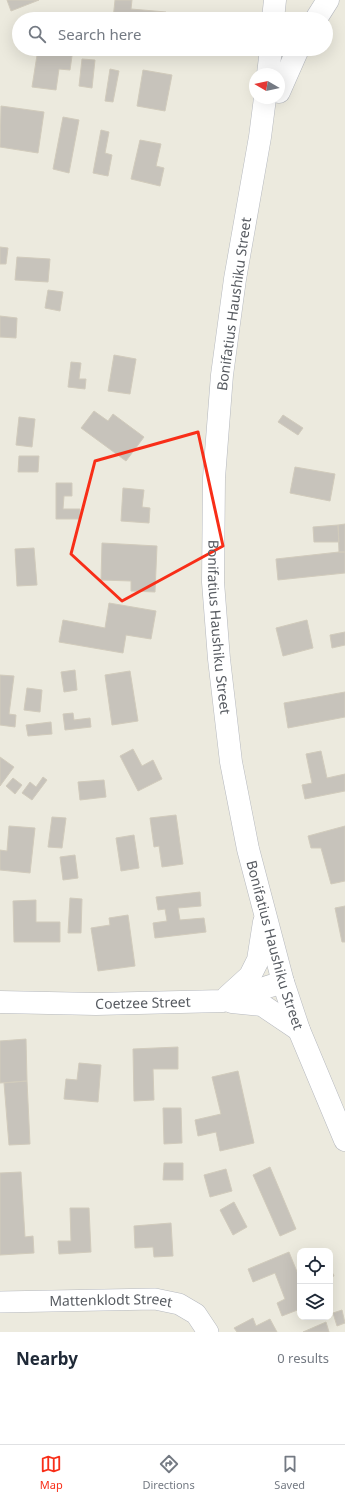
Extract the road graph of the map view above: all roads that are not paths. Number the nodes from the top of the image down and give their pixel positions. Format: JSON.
{"nodes":[{"id":1,"x":275,"y":0,"type":"edge"},
{"id":2,"x":328,"y":0,"type":"edge"},
{"id":3,"x":274,"y":12,"type":"edge"},
{"id":4,"x":320,"y":12,"type":"edge"},
{"id":5,"x":270,"y":56,"type":"edge"},
{"id":6,"x":295,"y":56,"type":"edge"},
{"id":7,"x":269,"y":68,"type":"edge"},
{"id":8,"x":285,"y":78,"type":"edge"},
{"id":9,"x":264,"y":104,"type":"edge"},
{"id":10,"x":274,"y":104,"type":"edge"},
{"id":11,"x":260,"y":137,"type":"junction"},
{"id":12,"x":266,"y":917,"type":"junction"},
{"id":13,"x":283,"y":982,"type":"junction"},
{"id":14,"x":223,"y":1001,"type":"junction"},
{"id":15,"x":0,"y":1002,"type":"edge"},
{"id":16,"x":299,"y":1030,"type":"junction"},
{"id":17,"x":345,"y":1140,"type":"edge"},
{"id":18,"x":0,"y":1302,"type":"edge"},
{"id":19,"x":208,"y":1332,"type":"edge"}],
"edges":[{"from":1,"to":3,"type":"street"},
{"from":2,"to":4,"type":"street"},
{"from":5,"to":7,"type":"street"},
{"from":6,"to":8,"type":"street"},
{"from":9,"to":11,"type":"street","name":"Bonifatius Haushiku Street"},
{"from":10,"to":11,"type":"street"},
{"from":11,"to":12,"type":"street","name":"Bonifatius Haushiku Street"},
{"from":12,"to":13,"type":"street","name":"Bonifatius Haushiku Street"},
{"from":12,"to":14,"type":"street"},
{"from":13,"to":14,"type":"street","name":"Coetzee Street"},
{"from":13,"to":16,"type":"street","name":"Bonifatius Haushiku Street"},
{"from":14,"to":15,"type":"street","name":"Coetzee Street"},
{"from":14,"to":16,"type":"street"},
{"from":16,"to":17,"type":"street","name":"Bonifatius Haushiku Street"},
{"from":18,"to":19,"type":"street","name":"Mattenklodt Street"}]}
